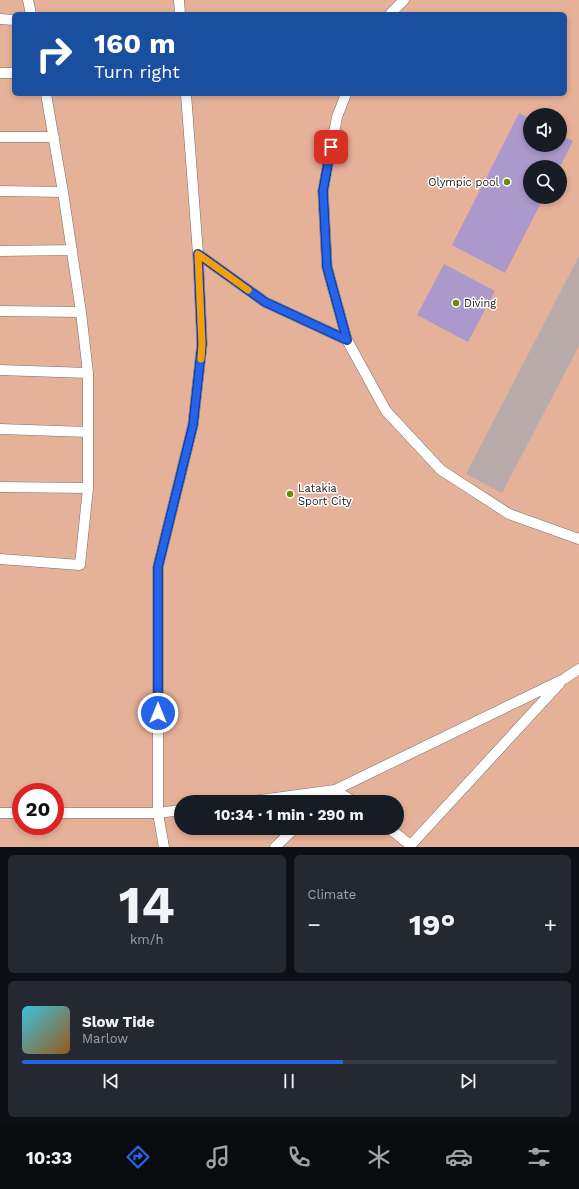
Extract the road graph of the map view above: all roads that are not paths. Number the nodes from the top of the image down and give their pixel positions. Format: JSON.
{"nodes":[{"id":1,"x":28,"y":0,"type":"edge"},
{"id":2,"x":179,"y":0,"type":"edge"},
{"id":3,"x":404,"y":0,"type":"edge"},
{"id":4,"x":31,"y":12,"type":"edge"},
{"id":5,"x":180,"y":12,"type":"edge"},
{"id":6,"x":392,"y":12,"type":"edge"},
{"id":7,"x":0,"y":19,"type":"edge"},
{"id":8,"x":12,"y":20,"type":"edge"},
{"id":9,"x":0,"y":73,"type":"edge"},
{"id":10,"x":12,"y":73,"type":"edge"},
{"id":11,"x":46,"y":96,"type":"edge"},
{"id":12,"x":186,"y":96,"type":"edge"},
{"id":13,"x":345,"y":96,"type":"edge"},
{"id":14,"x":0,"y":136,"type":"edge"},
{"id":15,"x":54,"y":137,"type":"junction"},
{"id":16,"x":0,"y":191,"type":"edge"},
{"id":17,"x":63,"y":192,"type":"junction"},
{"id":18,"x":72,"y":250,"type":"junction"},
{"id":19,"x":0,"y":251,"type":"edge"},
{"id":20,"x":198,"y":254,"type":"junction"},
{"id":21,"x":0,"y":311,"type":"edge"},
{"id":22,"x":81,"y":312,"type":"junction"},
{"id":23,"x":347,"y":340,"type":"junction"},
{"id":24,"x":0,"y":370,"type":"edge"},
{"id":25,"x":88,"y":373,"type":"junction"},
{"id":26,"x":0,"y":429,"type":"edge"},
{"id":27,"x":88,"y":432,"type":"junction"},
{"id":28,"x":0,"y":487,"type":"edge"},
{"id":29,"x":88,"y":488,"type":"junction"},
{"id":30,"x":579,"y":539,"type":"edge"},
{"id":31,"x":0,"y":559,"type":"edge"},
{"id":32,"x":579,"y":669,"type":"edge"},
{"id":33,"x":564,"y":679,"type":"junction"},
{"id":34,"x":335,"y":790,"type":"junction"},
{"id":35,"x":297,"y":795,"type":"edge"},
{"id":36,"x":330,"y":795,"type":"edge"},
{"id":37,"x":343,"y":795,"type":"edge"},
{"id":38,"x":174,"y":811,"type":"edge"},
{"id":39,"x":0,"y":813,"type":"edge"},
{"id":40,"x":12,"y":813,"type":"edge"},
{"id":41,"x":64,"y":813,"type":"edge"},
{"id":42,"x":158,"y":813,"type":"junction"},
{"id":43,"x":288,"y":835,"type":"edge"},
{"id":44,"x":397,"y":835,"type":"edge"},
{"id":45,"x":409,"y":846,"type":"edge"},
{"id":46,"x":164,"y":847,"type":"edge"},
{"id":47,"x":275,"y":847,"type":"edge"}],
"edges":[{"from":1,"to":4,"type":"lane"},
{"from":2,"to":5,"type":"lane"},
{"from":3,"to":6,"type":"lane"},
{"from":7,"to":8,"type":"lane"},
{"from":9,"to":10,"type":"lane"},
{"from":11,"to":15,"type":"lane"},
{"from":12,"to":20,"type":"lane"},
{"from":13,"to":23,"type":"lane"},
{"from":14,"to":15,"type":"lane"},
{"from":15,"to":17,"type":"lane"},
{"from":16,"to":17,"type":"lane"},
{"from":17,"to":18,"type":"lane"},
{"from":18,"to":19,"type":"lane"},
{"from":18,"to":22,"type":"lane"},
{"from":20,"to":23,"type":"lane"},
{"from":20,"to":42,"type":"lane"},
{"from":21,"to":22,"type":"lane"},
{"from":22,"to":25,"type":"lane"},
{"from":23,"to":30,"type":"lane"},
{"from":24,"to":25,"type":"lane"},
{"from":25,"to":27,"type":"lane"},
{"from":26,"to":27,"type":"lane"},
{"from":27,"to":29,"type":"lane"},
{"from":28,"to":29,"type":"lane"},
{"from":29,"to":31,"type":"lane"},
{"from":32,"to":33,"type":"lane"},
{"from":33,"to":34,"type":"lane"},
{"from":33,"to":45,"type":"lane"},
{"from":34,"to":35,"type":"lane"},
{"from":34,"to":36,"type":"lane"},
{"from":34,"to":37,"type":"lane"},
{"from":38,"to":42,"type":"lane"},
{"from":39,"to":40,"type":"lane"},
{"from":41,"to":42,"type":"lane"},
{"from":42,"to":46,"type":"lane"},
{"from":43,"to":47,"type":"lane"},
{"from":44,"to":45,"type":"lane"}]}
